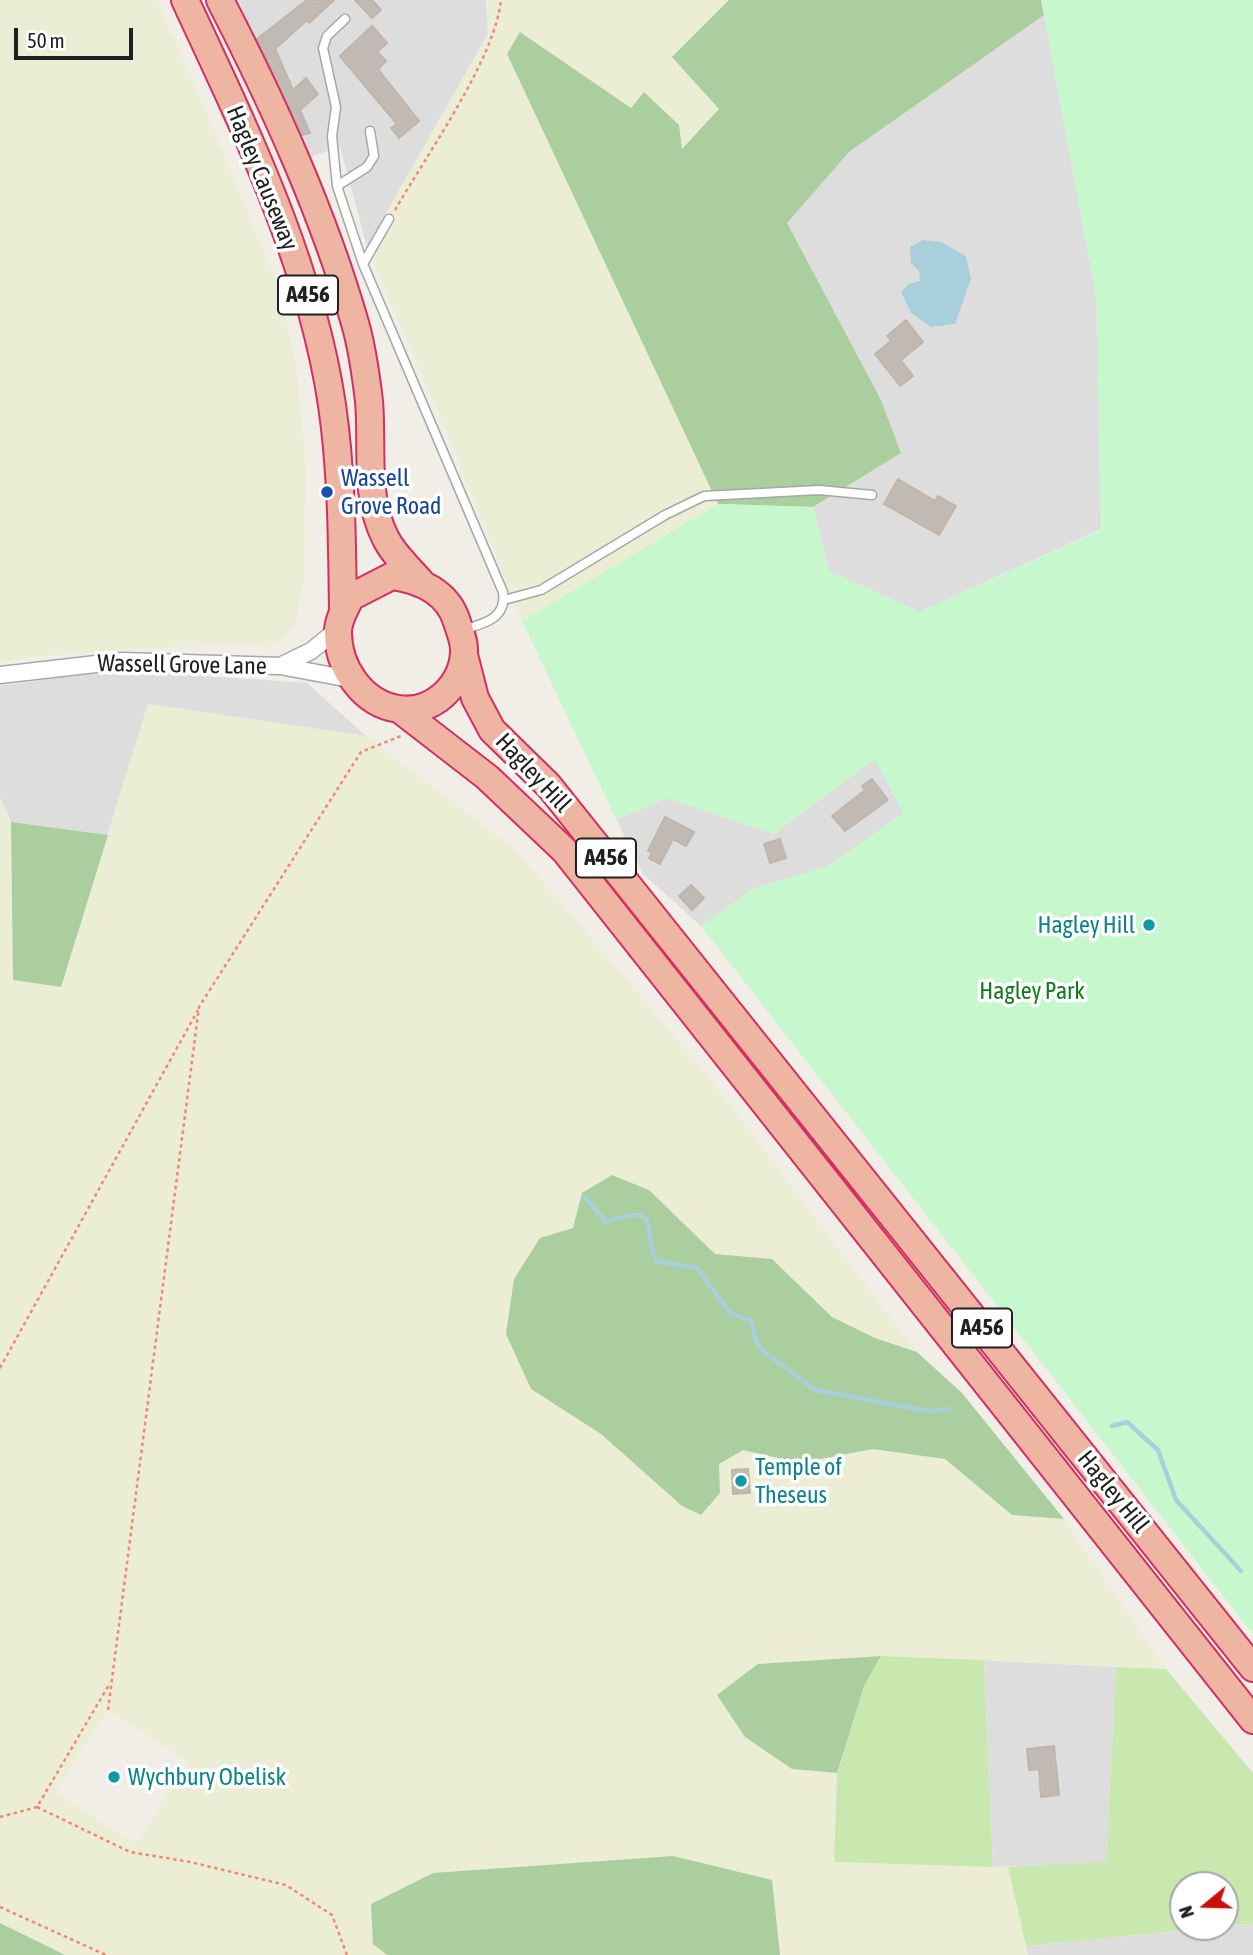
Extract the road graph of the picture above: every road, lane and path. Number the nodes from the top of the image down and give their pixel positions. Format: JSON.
{"nodes":[{"id":1,"x":186,"y":0,"type":"edge"},
{"id":2,"x":220,"y":0,"type":"edge"},
{"id":3,"x":501,"y":0,"type":"edge"},
{"id":4,"x":345,"y":19,"type":"dead end"},
{"id":5,"x":370,"y":131,"type":"dead end"},
{"id":6,"x":337,"y":186,"type":"junction"},
{"id":7,"x":389,"y":219,"type":"joint"},
{"id":8,"x":363,"y":264,"type":"junction"},
{"id":9,"x":872,"y":495,"type":"dead end"},
{"id":10,"x":421,"y":582,"type":"junction"},
{"id":11,"x":504,"y":600,"type":"junction"},
{"id":12,"x":340,"y":621,"type":"junction"},
{"id":13,"x":462,"y":643,"type":"junction"},
{"id":14,"x":280,"y":666,"type":"junction"},
{"id":15,"x":0,"y":675,"type":"edge"},
{"id":16,"x":351,"y":679,"type":"junction"},
{"id":17,"x":399,"y":709,"type":"junction"},
{"id":18,"x":422,"y":728,"type":"junction"},
{"id":19,"x":199,"y":1007,"type":"junction"},
{"id":20,"x":0,"y":1368,"type":"edge"},
{"id":21,"x":1253,"y":1668,"type":"edge"},
{"id":22,"x":112,"y":1681,"type":"junction"},
{"id":23,"x":108,"y":1710,"type":"dead end"},
{"id":24,"x":1253,"y":1720,"type":"edge"},
{"id":25,"x":37,"y":1807,"type":"junction"},
{"id":26,"x":0,"y":1817,"type":"edge"},
{"id":27,"x":0,"y":1907,"type":"edge"},
{"id":28,"x":106,"y":1955,"type":"edge"},
{"id":29,"x":347,"y":1955,"type":"edge"}],
"edges":[{"from":1,"to":12,"type":"highway","name":"Hagley Causeway","number":"A456"},
{"from":2,"to":10,"type":"highway","name":"Hagley Causeway","number":"A456"},
{"from":3,"to":7,"type":"path"},
{"from":4,"to":6,"type":"lane"},
{"from":5,"to":6,"type":"lane"},
{"from":6,"to":8,"type":"lane"},
{"from":7,"to":8,"type":"lane"},
{"from":8,"to":11,"type":"lane"},
{"from":9,"to":11,"type":"lane"},
{"from":10,"to":12,"type":"highway"},
{"from":10,"to":13,"type":"highway"},
{"from":11,"to":13,"type":"lane"},
{"from":12,"to":14,"type":"street","name":"Wassell Grove Lane"},
{"from":12,"to":16,"type":"highway"},
{"from":13,"to":17,"type":"highway"},
{"from":13,"to":21,"type":"highway","name":"Hagley Hill","number":"A456"},
{"from":14,"to":15,"type":"street","name":"Wassell Grove Lane"},
{"from":14,"to":16,"type":"street","name":"Wassell Grove Lane"},
{"from":16,"to":17,"type":"highway"},
{"from":17,"to":18,"type":"highway","name":"Hagley Hill","number":"A456"},
{"from":18,"to":19,"type":"path"},
{"from":18,"to":24,"type":"highway","name":"Hagley Hill","number":"A456"},
{"from":19,"to":20,"type":"path"},
{"from":19,"to":22,"type":"path"},
{"from":22,"to":23,"type":"path"},
{"from":22,"to":25,"type":"path"},
{"from":25,"to":26,"type":"path"},
{"from":25,"to":29,"type":"path"},
{"from":27,"to":28,"type":"path"}]}
